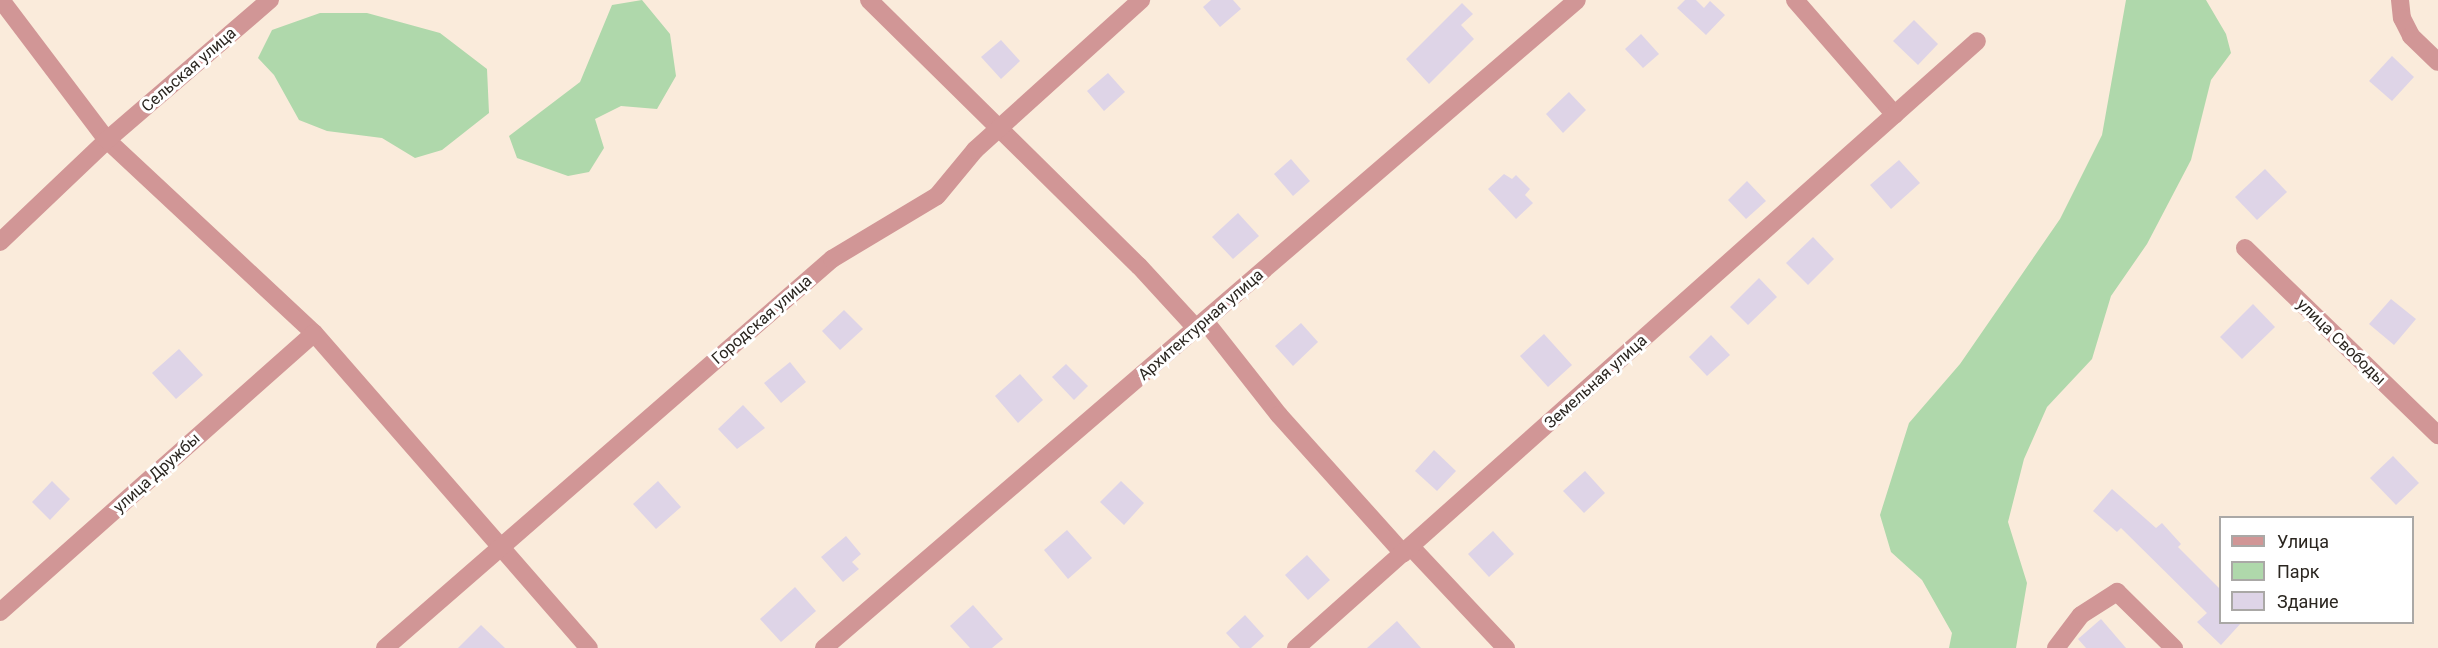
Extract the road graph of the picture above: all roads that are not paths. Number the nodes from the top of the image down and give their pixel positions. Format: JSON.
{"nodes":[{"id":1,"x":1,"y":0,"type":"edge"},
{"id":2,"x":270,"y":0,"type":"edge"},
{"id":3,"x":869,"y":0,"type":"edge"},
{"id":4,"x":1140,"y":0,"type":"edge"},
{"id":5,"x":1577,"y":0,"type":"edge"},
{"id":6,"x":1795,"y":0,"type":"edge"},
{"id":7,"x":2400,"y":0,"type":"edge"},
{"id":8,"x":1977,"y":41,"type":"dead end"},
{"id":9,"x":2438,"y":62,"type":"edge"},
{"id":10,"x":1895,"y":115,"type":"junction"},
{"id":11,"x":1000,"y":128,"type":"junction"},
{"id":12,"x":107,"y":140,"type":"junction"},
{"id":13,"x":0,"y":242,"type":"edge"},
{"id":14,"x":2245,"y":248,"type":"dead end"},
{"id":15,"x":1201,"y":325,"type":"junction"},
{"id":16,"x":314,"y":333,"type":"junction"},
{"id":17,"x":2438,"y":435,"type":"edge"},
{"id":18,"x":502,"y":547,"type":"junction"},
{"id":19,"x":1407,"y":550,"type":"junction"},
{"id":20,"x":0,"y":612,"type":"edge"},
{"id":21,"x":385,"y":648,"type":"edge"},
{"id":22,"x":589,"y":648,"type":"edge"},
{"id":23,"x":824,"y":648,"type":"edge"},
{"id":24,"x":1296,"y":648,"type":"edge"},
{"id":25,"x":1506,"y":648,"type":"edge"},
{"id":26,"x":2056,"y":648,"type":"edge"},
{"id":27,"x":2174,"y":648,"type":"edge"}],
"edges":[{"from":1,"to":12,"type":"street"},
{"from":2,"to":12,"type":"street","name":"Сельская улица"},
{"from":3,"to":11,"type":"street"},
{"from":4,"to":11,"type":"street","name":"Городская улица"},
{"from":5,"to":15,"type":"street","name":"Архитектурная улица"},
{"from":6,"to":10,"type":"street"},
{"from":7,"to":9,"type":"street"},
{"from":8,"to":10,"type":"street","name":"Земельная улица"},
{"from":10,"to":19,"type":"street","name":"Земельная улица"},
{"from":11,"to":15,"type":"street"},
{"from":11,"to":18,"type":"street","name":"Городская улица"},
{"from":12,"to":13,"type":"street","name":"Сельская улица"},
{"from":12,"to":16,"type":"street"},
{"from":14,"to":17,"type":"street","name":"улица Свободы"},
{"from":15,"to":19,"type":"street"},
{"from":15,"to":23,"type":"street","name":"Архитектурная улица"},
{"from":16,"to":18,"type":"street"},
{"from":16,"to":20,"type":"street","name":"улица Дружбы"},
{"from":18,"to":21,"type":"street","name":"Городская улица"},
{"from":18,"to":22,"type":"street"},
{"from":19,"to":24,"type":"street","name":"Земельная улица"},
{"from":19,"to":25,"type":"street"},
{"from":26,"to":27,"type":"street"}]}
